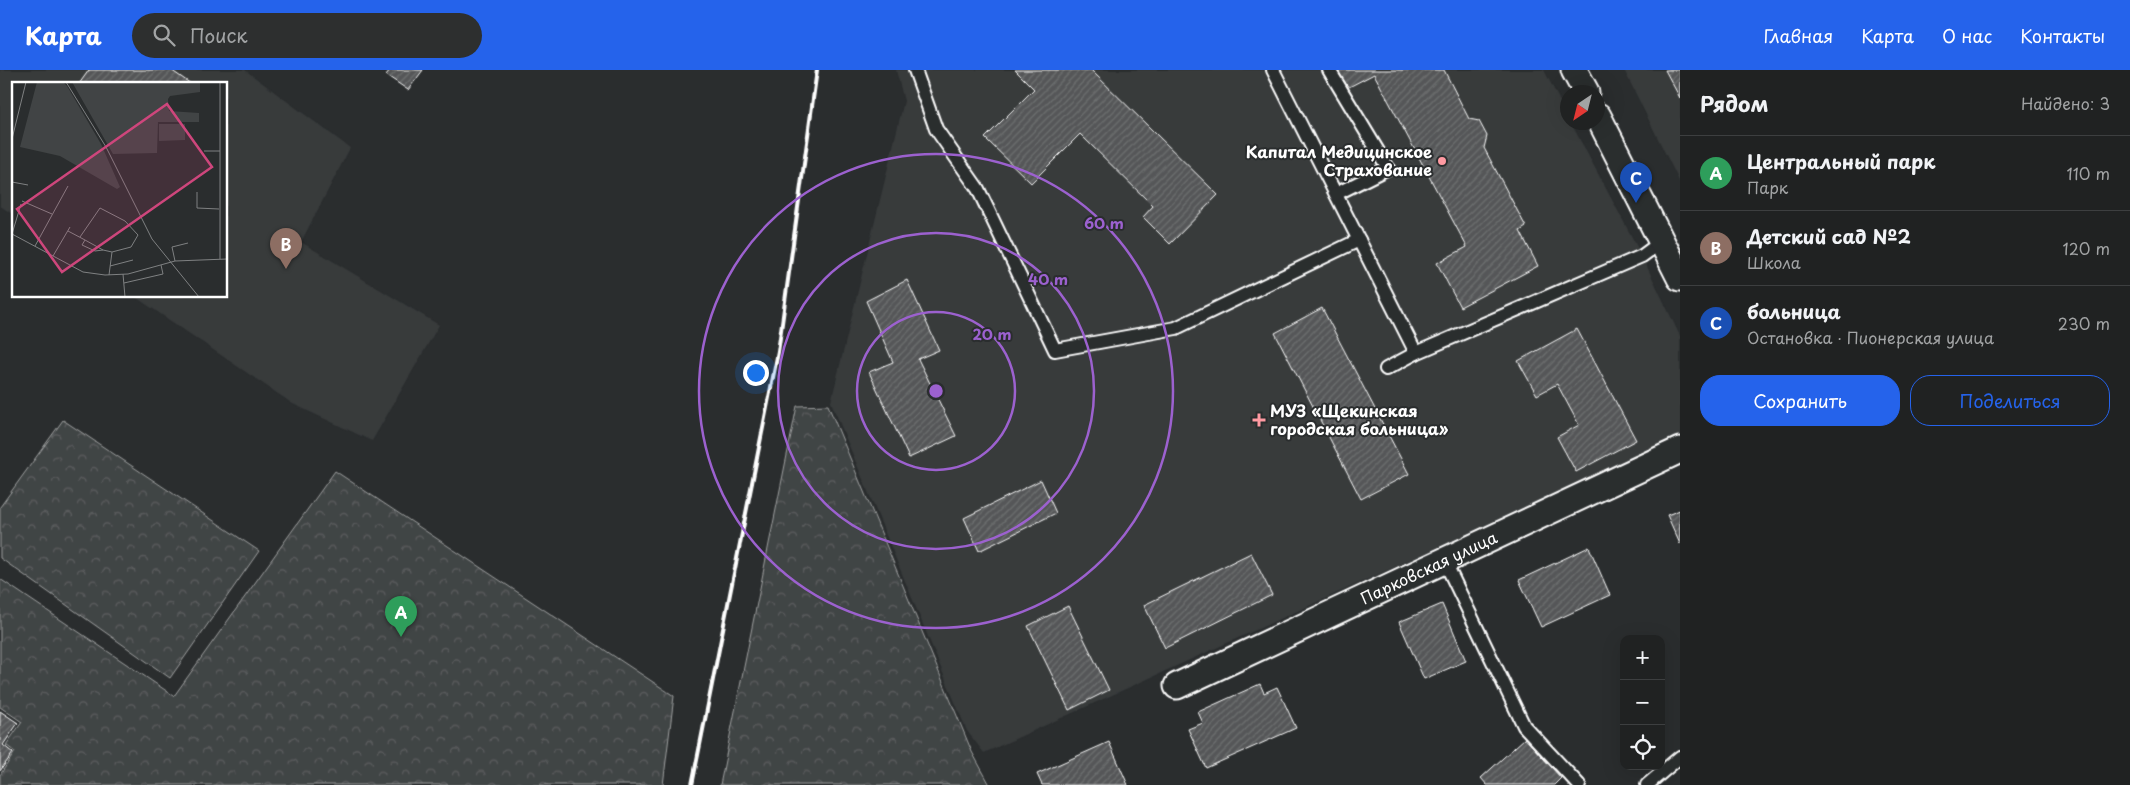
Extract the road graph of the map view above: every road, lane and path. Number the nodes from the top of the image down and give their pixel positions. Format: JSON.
{"nodes":[{"id":1,"x":915,"y":70,"type":"edge"},
{"id":2,"x":1273,"y":70,"type":"edge"},
{"id":3,"x":1329,"y":70,"type":"edge"},
{"id":4,"x":1574,"y":70,"type":"edge"},
{"id":5,"x":1582,"y":85,"type":"edge"},
{"id":6,"x":1605,"y":130,"type":"edge"},
{"id":7,"x":1336,"y":194,"type":"junction"},
{"id":8,"x":1359,"y":240,"type":"junction"},
{"id":9,"x":1662,"y":242,"type":"junction"},
{"id":10,"x":1680,"y":278,"type":"edge"},
{"id":11,"x":1416,"y":353,"type":"junction"},
{"id":12,"x":1386,"y":369,"type":"dead end"},
{"id":13,"x":1680,"y":450,"type":"edge"},
{"id":14,"x":1445,"y":562,"type":"junction"},
{"id":15,"x":1177,"y":686,"type":"dead end"},
{"id":16,"x":1680,"y":757,"type":"edge"},
{"id":17,"x":1579,"y":785,"type":"edge"},
{"id":18,"x":1647,"y":785,"type":"edge"}],
"edges":[{"from":1,"to":8,"type":"lane"},
{"from":2,"to":7,"type":"lane"},
{"from":3,"to":7,"type":"lane"},
{"from":4,"to":5,"type":"street"},
{"from":6,"to":9,"type":"street"},
{"from":7,"to":8,"type":"lane"},
{"from":8,"to":11,"type":"lane"},
{"from":9,"to":10,"type":"street"},
{"from":9,"to":11,"type":"lane"},
{"from":11,"to":12,"type":"lane"},
{"from":13,"to":14,"type":"street","name":"Парковская улица"},
{"from":14,"to":15,"type":"street","name":"Парковская улица"},
{"from":14,"to":17,"type":"lane"},
{"from":16,"to":18,"type":"lane"}]}
